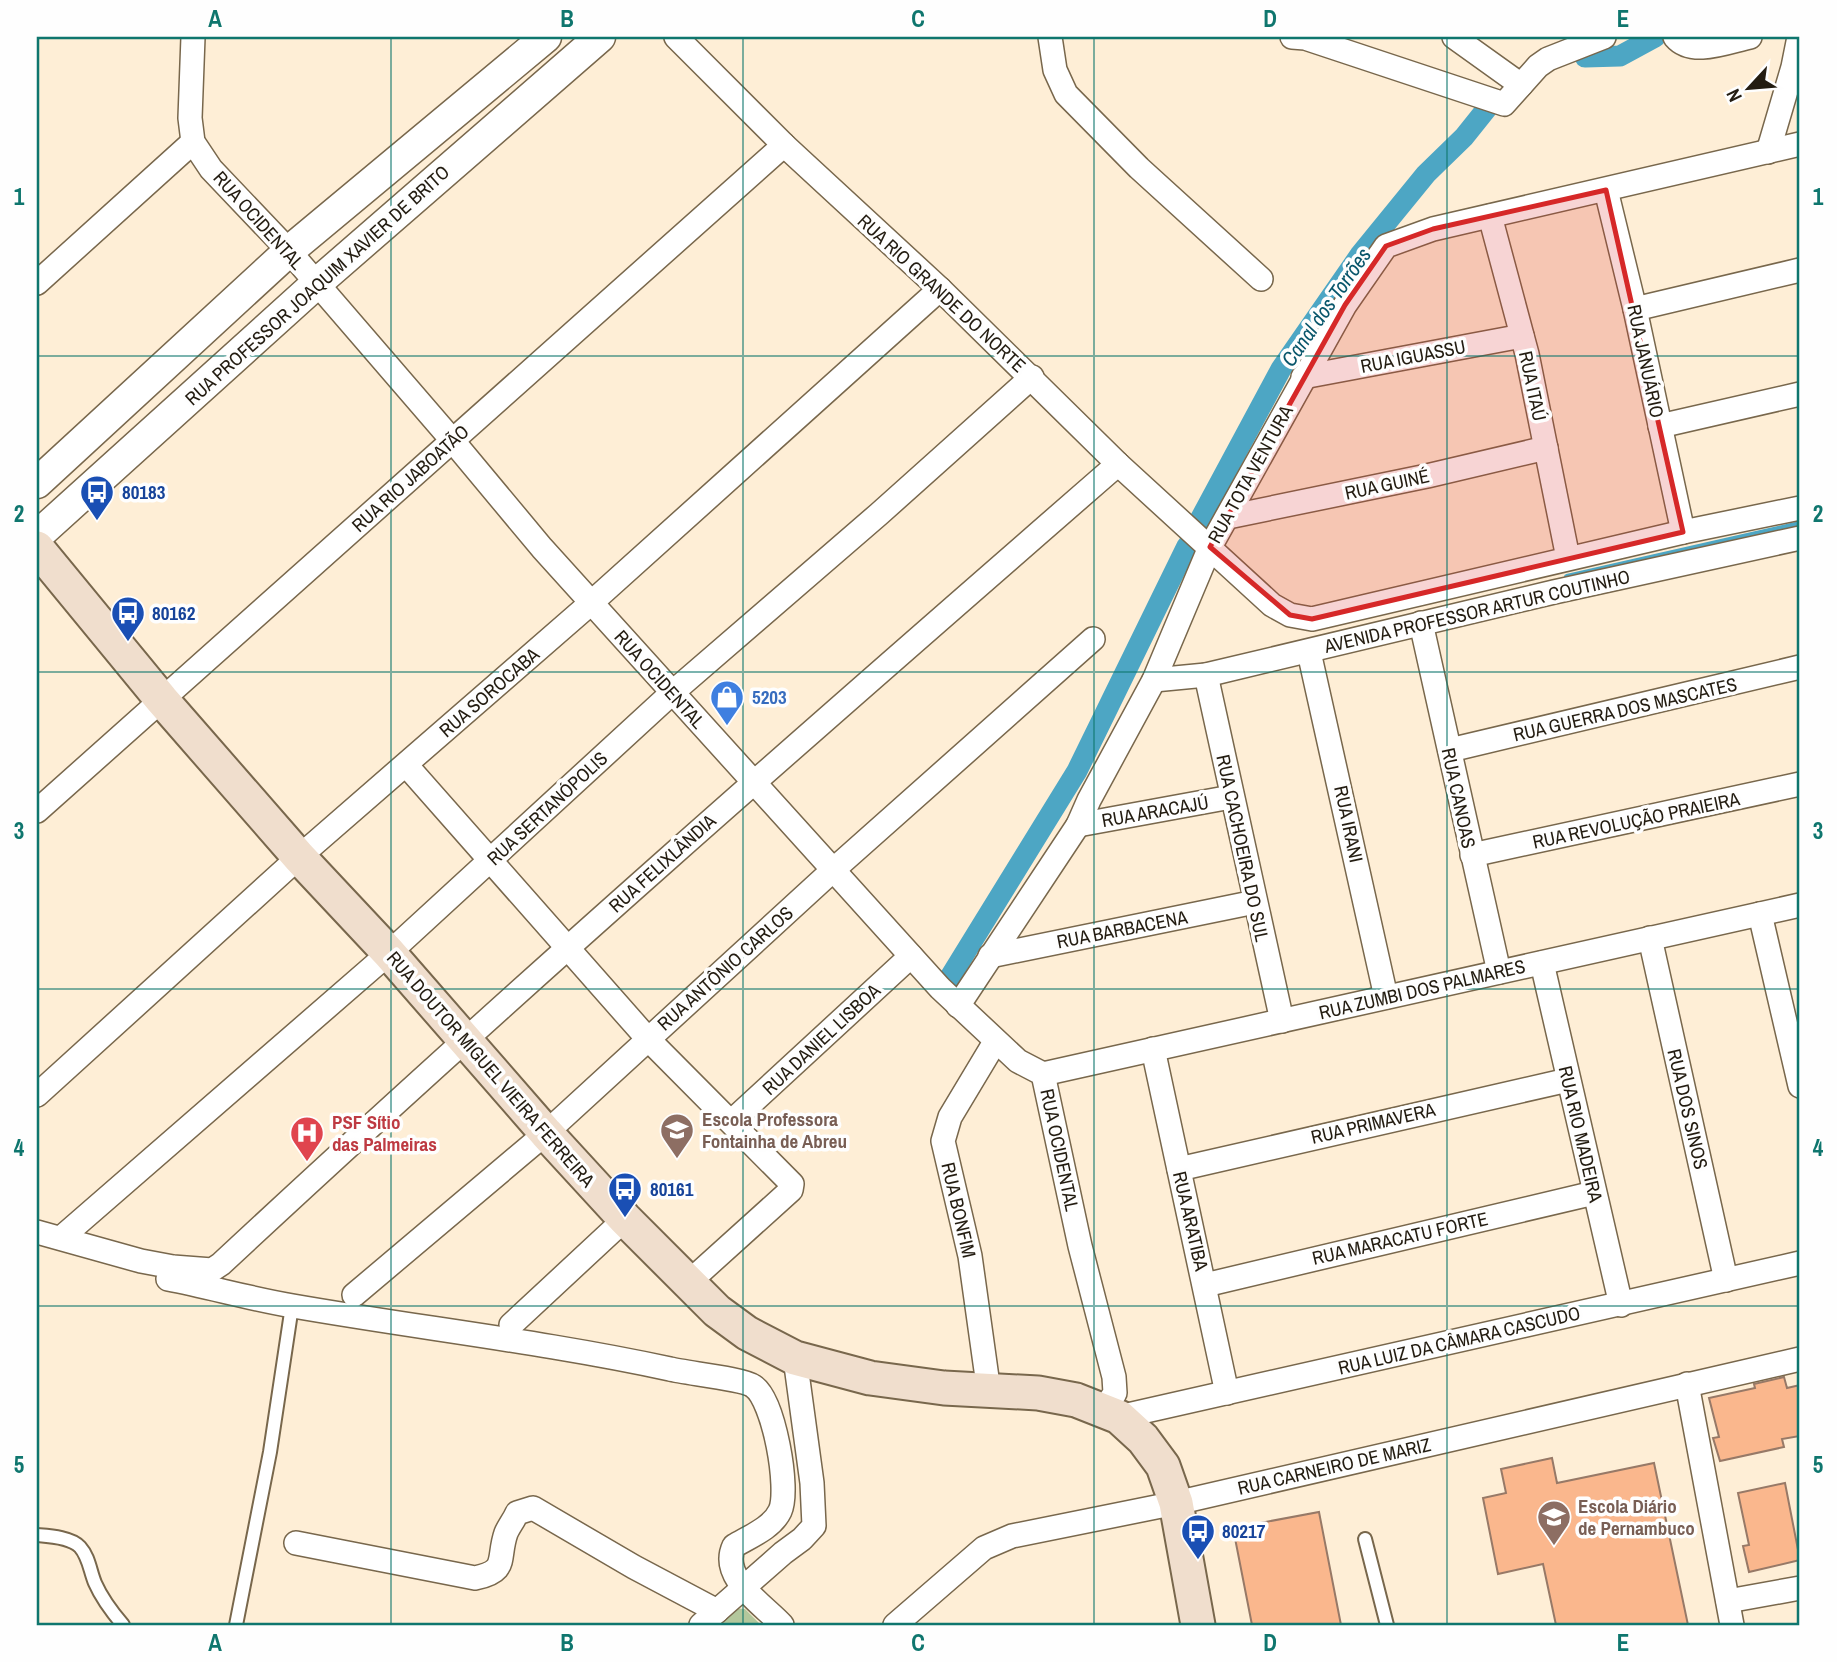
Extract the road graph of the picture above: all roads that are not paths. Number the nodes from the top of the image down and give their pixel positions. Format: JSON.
{"nodes":[{"id":1,"x":193,"y":37,"type":"edge"},
{"id":2,"x":546,"y":37,"type":"edge"},
{"id":3,"x":600,"y":37,"type":"edge"},
{"id":4,"x":676,"y":37,"type":"edge"},
{"id":5,"x":1050,"y":37,"type":"edge"},
{"id":6,"x":1292,"y":37,"type":"edge"},
{"id":7,"x":1454,"y":37,"type":"edge"},
{"id":8,"x":1604,"y":37,"type":"edge"},
{"id":9,"x":1750,"y":37,"type":"edge"},
{"id":10,"x":1799,"y":37,"type":"edge"},
{"id":11,"x":1678,"y":41,"type":"edge"},
{"id":12,"x":1521,"y":85,"type":"junction"},
{"id":13,"x":193,"y":142,"type":"junction"},
{"id":14,"x":1800,"y":144,"type":"edge"},
{"id":15,"x":784,"y":145,"type":"junction"},
{"id":16,"x":1768,"y":152,"type":"junction"},
{"id":17,"x":1606,"y":190,"type":"junction"},
{"id":18,"x":1490,"y":216,"type":"junction"},
{"id":19,"x":289,"y":251,"type":"junction"},
{"id":20,"x":1800,"y":270,"type":"edge"},
{"id":21,"x":39,"y":276,"type":"edge"},
{"id":22,"x":1261,"y":279,"type":"dead end"},
{"id":23,"x":316,"y":284,"type":"junction"},
{"id":24,"x":940,"y":289,"type":"junction"},
{"id":25,"x":1635,"y":309,"type":"junction"},
{"id":26,"x":1522,"y":336,"type":"junction"},
{"id":27,"x":1032,"y":377,"type":"junction"},
{"id":28,"x":1303,"y":377,"type":"junction"},
{"id":29,"x":1800,"y":394,"type":"edge"},
{"id":30,"x":1660,"y":426,"type":"junction"},
{"id":31,"x":452,"y":440,"type":"junction"},
{"id":32,"x":1546,"y":448,"type":"junction"},
{"id":33,"x":1118,"y":464,"type":"junction"},
{"id":34,"x":37,"y":484,"type":"edge"},
{"id":35,"x":1800,"y":508,"type":"edge"},
{"id":36,"x":1228,"y":517,"type":"junction"},
{"id":37,"x":1683,"y":531,"type":"junction"},
{"id":38,"x":37,"y":536,"type":"edge"},
{"id":39,"x":1800,"y":538,"type":"edge"},
{"id":40,"x":1210,"y":547,"type":"junction"},
{"id":41,"x":37,"y":548,"type":"edge"},
{"id":42,"x":1568,"y":558,"type":"junction"},
{"id":43,"x":591,"y":603,"type":"junction"},
{"id":44,"x":1421,"y":623,"type":"junction"},
{"id":45,"x":1093,"y":639,"type":"dead end"},
{"id":46,"x":1309,"y":652,"type":"junction"},
{"id":47,"x":1800,"y":667,"type":"edge"},
{"id":48,"x":1206,"y":675,"type":"junction"},
{"id":49,"x":1154,"y":680,"type":"junction"},
{"id":50,"x":673,"y":692,"type":"junction"},
{"id":51,"x":162,"y":700,"type":"junction"},
{"id":52,"x":1450,"y":750,"type":"junction"},
{"id":53,"x":407,"y":766,"type":"junction"},
{"id":54,"x":753,"y":782,"type":"junction"},
{"id":55,"x":1800,"y":785,"type":"edge"},
{"id":56,"x":1231,"y":797,"type":"junction"},
{"id":57,"x":37,"y":811,"type":"edge"},
{"id":58,"x":1078,"y":825,"type":"junction"},
{"id":59,"x":1472,"y":855,"type":"junction"},
{"id":60,"x":299,"y":857,"type":"junction"},
{"id":61,"x":489,"y":862,"type":"junction"},
{"id":62,"x":832,"y":871,"type":"junction"},
{"id":63,"x":1255,"y":902,"type":"junction"},
{"id":64,"x":1800,"y":905,"type":"edge"},
{"id":65,"x":1760,"y":914,"type":"junction"},
{"id":66,"x":1650,"y":938,"type":"junction"},
{"id":67,"x":568,"y":947,"type":"junction"},
{"id":68,"x":389,"y":953,"type":"junction"},
{"id":69,"x":911,"y":956,"type":"junction"},
{"id":70,"x":990,"y":956,"type":"junction"},
{"id":71,"x":1542,"y":962,"type":"junction"},
{"id":72,"x":1499,"y":972,"type":"junction"},
{"id":73,"x":1386,"y":998,"type":"junction"},
{"id":74,"x":958,"y":1006,"type":"junction"},
{"id":75,"x":1282,"y":1021,"type":"junction"},
{"id":76,"x":1793,"y":1029,"type":"edge"},
{"id":77,"x":647,"y":1038,"type":"junction"},
{"id":78,"x":467,"y":1040,"type":"junction"},
{"id":79,"x":995,"y":1042,"type":"junction"},
{"id":80,"x":1153,"y":1049,"type":"junction"},
{"id":81,"x":1043,"y":1074,"type":"junction"},
{"id":82,"x":1568,"y":1080,"type":"junction"},
{"id":83,"x":1800,"y":1086,"type":"edge"},
{"id":84,"x":37,"y":1095,"type":"edge"},
{"id":85,"x":731,"y":1122,"type":"junction"},
{"id":86,"x":546,"y":1133,"type":"junction"},
{"id":87,"x":1179,"y":1169,"type":"junction"},
{"id":88,"x":1594,"y":1193,"type":"junction"},
{"id":89,"x":625,"y":1219,"type":"junction"},
{"id":90,"x":37,"y":1232,"type":"edge"},
{"id":91,"x":61,"y":1238,"type":"junction"},
{"id":92,"x":1800,"y":1263,"type":"edge"},
{"id":93,"x":139,"y":1274,"type":"dead end"},
{"id":94,"x":1726,"y":1280,"type":"junction"},
{"id":95,"x":688,"y":1283,"type":"junction"},
{"id":96,"x":1205,"y":1284,"type":"junction"},
{"id":97,"x":354,"y":1295,"type":"dead end"},
{"id":98,"x":1621,"y":1305,"type":"junction"},
{"id":99,"x":292,"y":1306,"type":"junction"},
{"id":100,"x":511,"y":1325,"type":"dead end"},
{"id":101,"x":796,"y":1358,"type":"junction"},
{"id":102,"x":1800,"y":1359,"type":"edge"},
{"id":103,"x":1687,"y":1384,"type":"junction"},
{"id":104,"x":989,"y":1392,"type":"junction"},
{"id":105,"x":1227,"y":1393,"type":"junction"},
{"id":106,"x":1111,"y":1414,"type":"junction"},
{"id":107,"x":1176,"y":1503,"type":"junction"},
{"id":108,"x":37,"y":1535,"type":"edge"},
{"id":109,"x":1365,"y":1539,"type":"dead end"},
{"id":110,"x":296,"y":1543,"type":"dead end"},
{"id":111,"x":1800,"y":1588,"type":"edge"},
{"id":112,"x":743,"y":1589,"type":"junction"},
{"id":113,"x":1728,"y":1601,"type":"junction"},
{"id":114,"x":709,"y":1618,"type":"edge"},
{"id":115,"x":123,"y":1625,"type":"edge"},
{"id":116,"x":236,"y":1625,"type":"edge"},
{"id":117,"x":782,"y":1625,"type":"edge"},
{"id":118,"x":895,"y":1625,"type":"edge"},
{"id":119,"x":1198,"y":1625,"type":"edge"},
{"id":120,"x":1387,"y":1625,"type":"edge"},
{"id":121,"x":1732,"y":1625,"type":"edge"}],
"edges":[{"from":1,"to":13,"type":"street"},
{"from":2,"to":19,"type":"street","name":"RUA PROFESSOR JOAQUIM XAVIER DE BRITO"},
{"from":3,"to":23,"type":"street","name":"RUA PROFESSOR JOAQUIM XAVIER DE BRITO"},
{"from":4,"to":15,"type":"street","name":"RUA RIO GRANDE DO NORTE"},
{"from":5,"to":22,"type":"street"},
{"from":6,"to":12,"type":"street"},
{"from":7,"to":12,"type":"street"},
{"from":8,"to":12,"type":"street"},
{"from":9,"to":11,"type":"street"},
{"from":10,"to":16,"type":"street"},
{"from":13,"to":19,"type":"street","name":"RUA OCIDENTAL"},
{"from":13,"to":21,"type":"street"},
{"from":14,"to":16,"type":"street","name":"RUA TOTA VENTURA"},
{"from":15,"to":24,"type":"street","name":"RUA RIO GRANDE DO NORTE"},
{"from":15,"to":31,"type":"street","name":"RUA RIO JABOATÃO"},
{"from":16,"to":17,"type":"street","name":"RUA TOTA VENTURA"},
{"from":17,"to":18,"type":"street","name":"RUA TOTA VENTURA"},
{"from":17,"to":25,"type":"street","name":"RUA JANUÁRIO"},
{"from":18,"to":26,"type":"street","name":"RUA ITAÚ"},
{"from":18,"to":28,"type":"street","name":"RUA TOTA VENTURA"},
{"from":19,"to":23,"type":"street","name":"RUA OCIDENTAL"},
{"from":19,"to":34,"type":"street","name":"RUA PROFESSOR JOAQUIM XAVIER DE BRITO"},
{"from":20,"to":25,"type":"street"},
{"from":23,"to":31,"type":"street","name":"RUA OCIDENTAL"},
{"from":23,"to":38,"type":"street","name":"RUA PROFESSOR JOAQUIM XAVIER DE BRITO"},
{"from":24,"to":27,"type":"street","name":"RUA RIO GRANDE DO NORTE"},
{"from":24,"to":43,"type":"street","name":"RUA SOROCABA"},
{"from":25,"to":30,"type":"street","name":"RUA JANUÁRIO"},
{"from":26,"to":28,"type":"street","name":"RUA IGUASSU"},
{"from":26,"to":32,"type":"street","name":"RUA ITAÚ"},
{"from":27,"to":33,"type":"street","name":"RUA RIO GRANDE DO NORTE"},
{"from":27,"to":50,"type":"street","name":"RUA SERTANÓPOLIS"},
{"from":28,"to":36,"type":"street","name":"RUA TOTA VENTURA"},
{"from":29,"to":30,"type":"street"},
{"from":30,"to":37,"type":"street","name":"RUA JANUÁRIO"},
{"from":31,"to":43,"type":"street","name":"RUA OCIDENTAL"},
{"from":31,"to":51,"type":"street","name":"RUA RIO JABOATÃO"},
{"from":32,"to":36,"type":"street","name":"RUA GUINÉ"},
{"from":32,"to":42,"type":"street","name":"RUA ITAÚ"},
{"from":33,"to":40,"type":"street","name":"RUA RIO GRANDE DO NORTE"},
{"from":33,"to":54,"type":"street","name":"RUA FELIXLÂNDIA"},
{"from":35,"to":37,"type":"street","name":"AVENIDA PROFESSOR ARTUR COUTINHO"},
{"from":36,"to":40,"type":"street","name":"RUA TOTA VENTURA"},
{"from":37,"to":42,"type":"street","name":"AVENIDA PROFESSOR ARTUR COUTINHO"},
{"from":39,"to":44,"type":"street","name":"AVENIDA PROFESSOR ARTUR COUTINHO"},
{"from":40,"to":42,"type":"street","name":"AVENIDA PROFESSOR ARTUR COUTINHO"},
{"from":40,"to":49,"type":"street","name":"RUA TOTA VENTURA"},
{"from":41,"to":51,"type":"main road","name":"RUA DOUTOR MIGUEL VIEIRA FERREIRA"},
{"from":43,"to":50,"type":"street","name":"RUA OCIDENTAL"},
{"from":43,"to":53,"type":"street","name":"RUA SOROCABA"},
{"from":44,"to":46,"type":"street","name":"AVENIDA PROFESSOR ARTUR COUTINHO"},
{"from":44,"to":52,"type":"street","name":"RUA CANOAS"},
{"from":45,"to":62,"type":"street","name":"RUA ANTÔNIO CARLOS"},
{"from":46,"to":48,"type":"street","name":"AVENIDA PROFESSOR ARTUR COUTINHO"},
{"from":46,"to":73,"type":"street","name":"RUA IRANI"},
{"from":47,"to":52,"type":"street","name":"RUA GUERRA DOS MASCATES"},
{"from":48,"to":49,"type":"street","name":"AVENIDA PROFESSOR ARTUR COUTINHO"},
{"from":48,"to":56,"type":"street","name":"RUA CACHOEIRA DO SUL"},
{"from":49,"to":58,"type":"street","name":"RUA TOTA VENTURA"},
{"from":50,"to":54,"type":"street","name":"RUA OCIDENTAL"},
{"from":50,"to":61,"type":"street","name":"RUA SERTANÓPOLIS"},
{"from":51,"to":57,"type":"street","name":"RUA RIO JABOATÃO"},
{"from":51,"to":60,"type":"main road","name":"RUA DOUTOR MIGUEL VIEIRA FERREIRA"},
{"from":52,"to":59,"type":"street","name":"RUA CANOAS"},
{"from":53,"to":60,"type":"street","name":"RUA SOROCABA"},
{"from":53,"to":61,"type":"street"},
{"from":54,"to":62,"type":"street","name":"RUA OCIDENTAL"},
{"from":54,"to":67,"type":"street","name":"RUA FELIXLÂNDIA"},
{"from":55,"to":59,"type":"street","name":"RUA REVOLUÇÃO PRAIEIRA"},
{"from":56,"to":58,"type":"street","name":"RUA ARACAJÚ"},
{"from":56,"to":63,"type":"street","name":"RUA CACHOEIRA DO SUL"},
{"from":58,"to":70,"type":"street","name":"RUA TOTA VENTURA"},
{"from":59,"to":72,"type":"street","name":"RUA CANOAS"},
{"from":60,"to":68,"type":"main road","name":"RUA DOUTOR MIGUEL VIEIRA FERREIRA"},
{"from":60,"to":84,"type":"street","name":"RUA SOROCABA"},
{"from":61,"to":67,"type":"street"},
{"from":61,"to":68,"type":"street","name":"RUA SERTANÓPOLIS"},
{"from":62,"to":69,"type":"street","name":"RUA OCIDENTAL"},
{"from":62,"to":77,"type":"street","name":"RUA ANTÔNIO CARLOS"},
{"from":63,"to":70,"type":"street","name":"RUA BARBACENA"},
{"from":63,"to":75,"type":"street","name":"RUA CACHOEIRA DO SUL"},
{"from":64,"to":65,"type":"street","name":"RUA ZUMBI DOS PALMARES"},
{"from":65,"to":66,"type":"street","name":"RUA ZUMBI DOS PALMARES"},
{"from":65,"to":76,"type":"street"},
{"from":66,"to":71,"type":"street","name":"RUA ZUMBI DOS PALMARES"},
{"from":66,"to":94,"type":"street","name":"RUA DOS SINOS"},
{"from":67,"to":77,"type":"street"},
{"from":67,"to":78,"type":"street","name":"RUA FELIXLÂNDIA"},
{"from":68,"to":78,"type":"main road","name":"RUA DOUTOR MIGUEL VIEIRA FERREIRA"},
{"from":68,"to":91,"type":"street","name":"RUA SERTANÓPOLIS"},
{"from":69,"to":74,"type":"street","name":"RUA OCIDENTAL"},
{"from":69,"to":85,"type":"street","name":"RUA DANIEL LISBOA"},
{"from":70,"to":74,"type":"street","name":"RUA TOTA VENTURA"},
{"from":71,"to":72,"type":"street","name":"RUA ZUMBI DOS PALMARES"},
{"from":71,"to":82,"type":"street","name":"RUA RIO MADEIRA"},
{"from":72,"to":73,"type":"street","name":"RUA ZUMBI DOS PALMARES"},
{"from":73,"to":75,"type":"street","name":"RUA ZUMBI DOS PALMARES"},
{"from":74,"to":79,"type":"street","name":"RUA OCIDENTAL"},
{"from":75,"to":80,"type":"street","name":"RUA ZUMBI DOS PALMARES"},
{"from":76,"to":83,"type":"street"},
{"from":77,"to":85,"type":"street"},
{"from":77,"to":86,"type":"street","name":"RUA ANTÔNIO CARLOS"},
{"from":78,"to":86,"type":"main road","name":"RUA DOUTOR MIGUEL VIEIRA FERREIRA"},
{"from":78,"to":91,"type":"street","name":"RUA FELIXLÂNDIA"},
{"from":79,"to":81,"type":"street","name":"RUA OCIDENTAL"},
{"from":79,"to":104,"type":"street","name":"RUA BONFIM"},
{"from":80,"to":81,"type":"street","name":"RUA ZUMBI DOS PALMARES"},
{"from":80,"to":87,"type":"street","name":"RUA ARATIBA"},
{"from":81,"to":106,"type":"street","name":"RUA OCIDENTAL"},
{"from":82,"to":87,"type":"street","name":"RUA PRIMAVERA"},
{"from":82,"to":88,"type":"street","name":"RUA RIO MADEIRA"},
{"from":85,"to":95,"type":"street"},
{"from":86,"to":89,"type":"main road","name":"RUA DOUTOR MIGUEL VIEIRA FERREIRA"},
{"from":86,"to":97,"type":"street","name":"RUA ANTÔNIO CARLOS"},
{"from":87,"to":96,"type":"street","name":"RUA ARATIBA"},
{"from":88,"to":96,"type":"street","name":"RUA MARACATU FORTE"},
{"from":88,"to":98,"type":"street","name":"RUA RIO MADEIRA"},
{"from":89,"to":95,"type":"main road","name":"RUA DOUTOR MIGUEL VIEIRA FERREIRA"},
{"from":89,"to":100,"type":"street"},
{"from":90,"to":91,"type":"street"},
{"from":92,"to":94,"type":"street","name":"RUA LUIZ DA CÂMARA CASCUDO"},
{"from":93,"to":99,"type":"street"},
{"from":94,"to":98,"type":"street","name":"RUA LUIZ DA CÂMARA CASCUDO"},
{"from":95,"to":101,"type":"main road","name":"RUA DOUTOR MIGUEL VIEIRA FERREIRA"},
{"from":96,"to":105,"type":"street","name":"RUA ARATIBA"},
{"from":98,"to":105,"type":"street","name":"RUA LUIZ DA CÂMARA CASCUDO"},
{"from":99,"to":112,"type":"street"},
{"from":99,"to":116,"type":"lane"},
{"from":101,"to":104,"type":"main road","name":"RUA DOUTOR MIGUEL VIEIRA FERREIRA"},
{"from":101,"to":112,"type":"street"},
{"from":102,"to":103,"type":"street","name":"RUA CARNEIRO DE MARIZ"},
{"from":103,"to":107,"type":"street","name":"RUA CARNEIRO DE MARIZ"},
{"from":103,"to":113,"type":"street"},
{"from":104,"to":106,"type":"main road","name":"RUA DOUTOR MIGUEL VIEIRA FERREIRA"},
{"from":105,"to":106,"type":"street","name":"RUA LUIZ DA CÂMARA CASCUDO"},
{"from":106,"to":107,"type":"main road","name":"RUA DOUTOR MIGUEL VIEIRA FERREIRA"},
{"from":107,"to":118,"type":"street","name":"RUA CARNEIRO DE MARIZ"},
{"from":107,"to":119,"type":"main road","name":"RUA DOUTOR MIGUEL VIEIRA FERREIRA"},
{"from":108,"to":115,"type":"lane"},
{"from":109,"to":120,"type":"lane"},
{"from":110,"to":114,"type":"street"},
{"from":111,"to":113,"type":"street"},
{"from":112,"to":114,"type":"street"},
{"from":112,"to":117,"type":"street"},
{"from":113,"to":121,"type":"street"}]}
